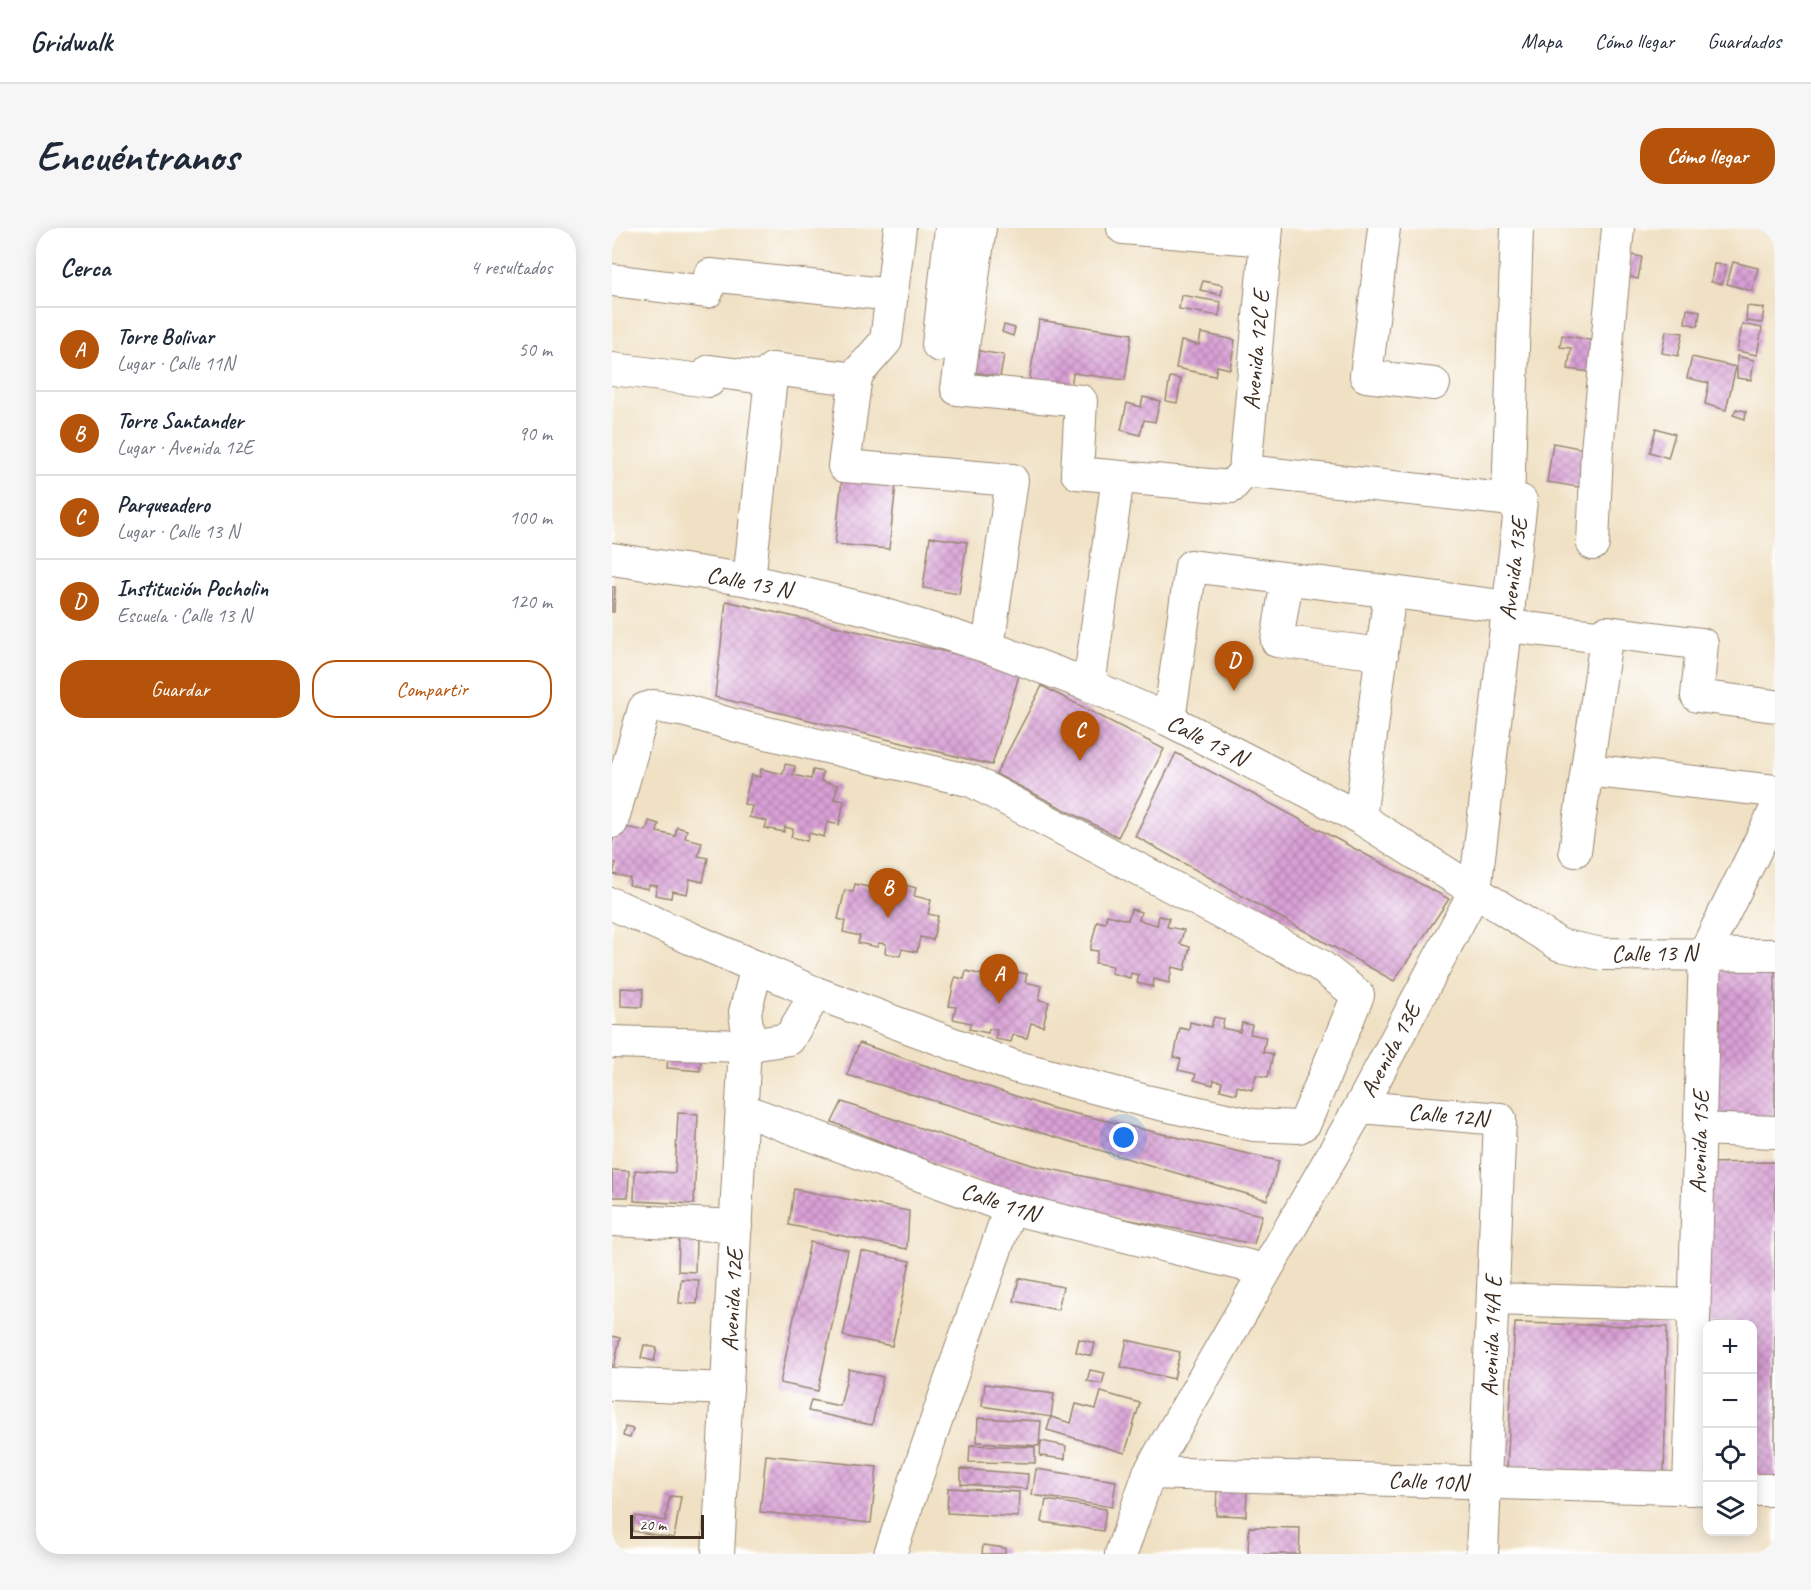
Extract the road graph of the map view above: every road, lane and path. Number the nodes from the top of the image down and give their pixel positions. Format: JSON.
{"nodes":[{"id":1,"x":900,"y":228,"type":"edge"},
{"id":2,"x":951,"y":228,"type":"edge"},
{"id":3,"x":980,"y":228,"type":"edge"},
{"id":4,"x":1123,"y":228,"type":"edge"},
{"id":5,"x":1384,"y":228,"type":"edge"},
{"id":6,"x":1517,"y":228,"type":"edge"},
{"id":7,"x":1618,"y":228,"type":"edge"},
{"id":8,"x":1267,"y":234,"type":"edge"},
{"id":9,"x":612,"y":280,"type":"edge"},
{"id":10,"x":892,"y":296,"type":"junction"},
{"id":11,"x":886,"y":341,"type":"junction"},
{"id":12,"x":950,"y":346,"type":"junction"},
{"id":13,"x":612,"y":369,"type":"edge"},
{"id":14,"x":771,"y":379,"type":"junction"},
{"id":15,"x":856,"y":379,"type":"junction"},
{"id":16,"x":1434,"y":384,"type":"dead end"},
{"id":17,"x":1245,"y":471,"type":"junction"},
{"id":18,"x":1118,"y":477,"type":"junction"},
{"id":19,"x":1514,"y":500,"type":"junction"},
{"id":20,"x":1593,"y":544,"type":"dead end"},
{"id":21,"x":612,"y":559,"type":"edge"},
{"id":22,"x":1287,"y":579,"type":"junction"},
{"id":23,"x":750,"y":580,"type":"junction"},
{"id":24,"x":1390,"y":592,"type":"junction"},
{"id":25,"x":1507,"y":617,"type":"junction"},
{"id":26,"x":1606,"y":632,"type":"junction"},
{"id":27,"x":988,"y":647,"type":"junction"},
{"id":28,"x":1382,"y":654,"type":"junction"},
{"id":29,"x":1089,"y":685,"type":"junction"},
{"id":30,"x":1775,"y":706,"type":"edge"},
{"id":31,"x":1169,"y":720,"type":"junction"},
{"id":32,"x":1587,"y":770,"type":"junction"},
{"id":33,"x":1775,"y":791,"type":"edge"},
{"id":34,"x":1775,"y":811,"type":"edge"},
{"id":35,"x":1359,"y":818,"type":"junction"},
{"id":36,"x":612,"y":822,"type":"edge"},
{"id":37,"x":1575,"y":851,"type":"dead end"},
{"id":38,"x":1475,"y":891,"type":"junction"},
{"id":39,"x":612,"y":904,"type":"edge"},
{"id":40,"x":1705,"y":952,"type":"junction"},
{"id":41,"x":1775,"y":954,"type":"edge"},
{"id":42,"x":757,"y":967,"type":"junction"},
{"id":43,"x":816,"y":993,"type":"junction"},
{"id":44,"x":612,"y":1042,"type":"edge"},
{"id":45,"x":746,"y":1046,"type":"junction"},
{"id":46,"x":1360,"y":1107,"type":"junction"},
{"id":47,"x":743,"y":1110,"type":"junction"},
{"id":48,"x":1500,"y":1119,"type":"joint"},
{"id":49,"x":1699,"y":1129,"type":"junction"},
{"id":50,"x":1775,"y":1132,"type":"edge"},
{"id":51,"x":1010,"y":1208,"type":"junction"},
{"id":52,"x":612,"y":1220,"type":"edge"},
{"id":53,"x":736,"y":1226,"type":"junction"},
{"id":54,"x":1265,"y":1270,"type":"junction"},
{"id":55,"x":1493,"y":1299,"type":"junction"},
{"id":56,"x":1694,"y":1305,"type":"junction"},
{"id":57,"x":612,"y":1384,"type":"edge"},
{"id":58,"x":727,"y":1389,"type":"junction"},
{"id":59,"x":1149,"y":1473,"type":"junction"},
{"id":60,"x":1485,"y":1483,"type":"junction"},
{"id":61,"x":1698,"y":1489,"type":"edge"},
{"id":62,"x":1757,"y":1490,"type":"edge"},
{"id":63,"x":1775,"y":1490,"type":"edge"},
{"id":64,"x":718,"y":1554,"type":"edge"},
{"id":65,"x":890,"y":1554,"type":"edge"},
{"id":66,"x":1121,"y":1554,"type":"edge"},
{"id":67,"x":1482,"y":1554,"type":"edge"}],
"edges":[{"from":1,"to":10,"type":"street"},
{"from":2,"to":12,"type":"street"},
{"from":3,"to":12,"type":"street"},
{"from":4,"to":8,"type":"street"},
{"from":5,"to":16,"type":"street"},
{"from":6,"to":19,"type":"street","name":"Avenida 13E"},
{"from":7,"to":20,"type":"street"},
{"from":8,"to":17,"type":"street","name":"Avenida 12C E"},
{"from":9,"to":10,"type":"street"},
{"from":10,"to":11,"type":"street"},
{"from":11,"to":12,"type":"street"},
{"from":11,"to":15,"type":"street"},
{"from":12,"to":18,"type":"street"},
{"from":13,"to":14,"type":"street"},
{"from":14,"to":15,"type":"street"},
{"from":14,"to":23,"type":"street"},
{"from":15,"to":27,"type":"street"},
{"from":17,"to":18,"type":"street"},
{"from":17,"to":19,"type":"street"},
{"from":18,"to":29,"type":"street"},
{"from":19,"to":25,"type":"street","name":"Avenida 13E"},
{"from":21,"to":23,"type":"street","name":"Calle 13 N"},
{"from":22,"to":24,"type":"street"},
{"from":22,"to":28,"type":"street"},
{"from":22,"to":31,"type":"street"},
{"from":23,"to":27,"type":"street","name":"Calle 13 N"},
{"from":24,"to":25,"type":"street"},
{"from":24,"to":28,"type":"street"},
{"from":25,"to":26,"type":"street"},
{"from":25,"to":38,"type":"street","name":"Avenida 13E"},
{"from":26,"to":30,"type":"street"},
{"from":26,"to":32,"type":"street"},
{"from":27,"to":29,"type":"street","name":"Calle 13 N"},
{"from":28,"to":35,"type":"street"},
{"from":29,"to":31,"type":"street","name":"Calle 13 N"},
{"from":31,"to":35,"type":"street","name":"Calle 13 N"},
{"from":32,"to":33,"type":"street"},
{"from":32,"to":37,"type":"street"},
{"from":34,"to":40,"type":"street","name":"Avenida 15E"},
{"from":35,"to":38,"type":"street","name":"Calle 13 N"},
{"from":36,"to":43,"type":"street"},
{"from":38,"to":40,"type":"street","name":"Calle 13 N"},
{"from":38,"to":46,"type":"street","name":"Avenida 13E"},
{"from":39,"to":42,"type":"street"},
{"from":40,"to":41,"type":"street","name":"Calle 13 N"},
{"from":40,"to":49,"type":"street","name":"Avenida 15E"},
{"from":42,"to":43,"type":"street"},
{"from":42,"to":45,"type":"street","name":"Avenida 12E"},
{"from":43,"to":45,"type":"street"},
{"from":44,"to":45,"type":"street"},
{"from":45,"to":47,"type":"street","name":"Avenida 12E"},
{"from":46,"to":48,"type":"street","name":"Calle 12N"},
{"from":46,"to":54,"type":"street","name":"Avenida 13E"},
{"from":47,"to":51,"type":"street","name":"Calle 11N"},
{"from":47,"to":53,"type":"street","name":"Avenida 12E"},
{"from":48,"to":55,"type":"street","name":"Avenida 14A E"},
{"from":49,"to":50,"type":"street"},
{"from":49,"to":56,"type":"street","name":"Avenida 15E"},
{"from":51,"to":54,"type":"street","name":"Calle 11N"},
{"from":51,"to":65,"type":"street"},
{"from":52,"to":53,"type":"street"},
{"from":53,"to":58,"type":"street","name":"Avenida 12E"},
{"from":54,"to":59,"type":"street","name":"Avenida 13E"},
{"from":55,"to":56,"type":"street"},
{"from":55,"to":60,"type":"street","name":"Avenida 14A E"},
{"from":56,"to":61,"type":"street","name":"Avenida 15E"},
{"from":57,"to":58,"type":"street"},
{"from":58,"to":64,"type":"street","name":"Avenida 12E"},
{"from":59,"to":60,"type":"street","name":"Calle 10N"},
{"from":59,"to":66,"type":"street","name":"Avenida 13E"},
{"from":60,"to":61,"type":"street","name":"Calle 10N"},
{"from":60,"to":67,"type":"street","name":"Avenida 14A E"},
{"from":62,"to":63,"type":"street"}]}
